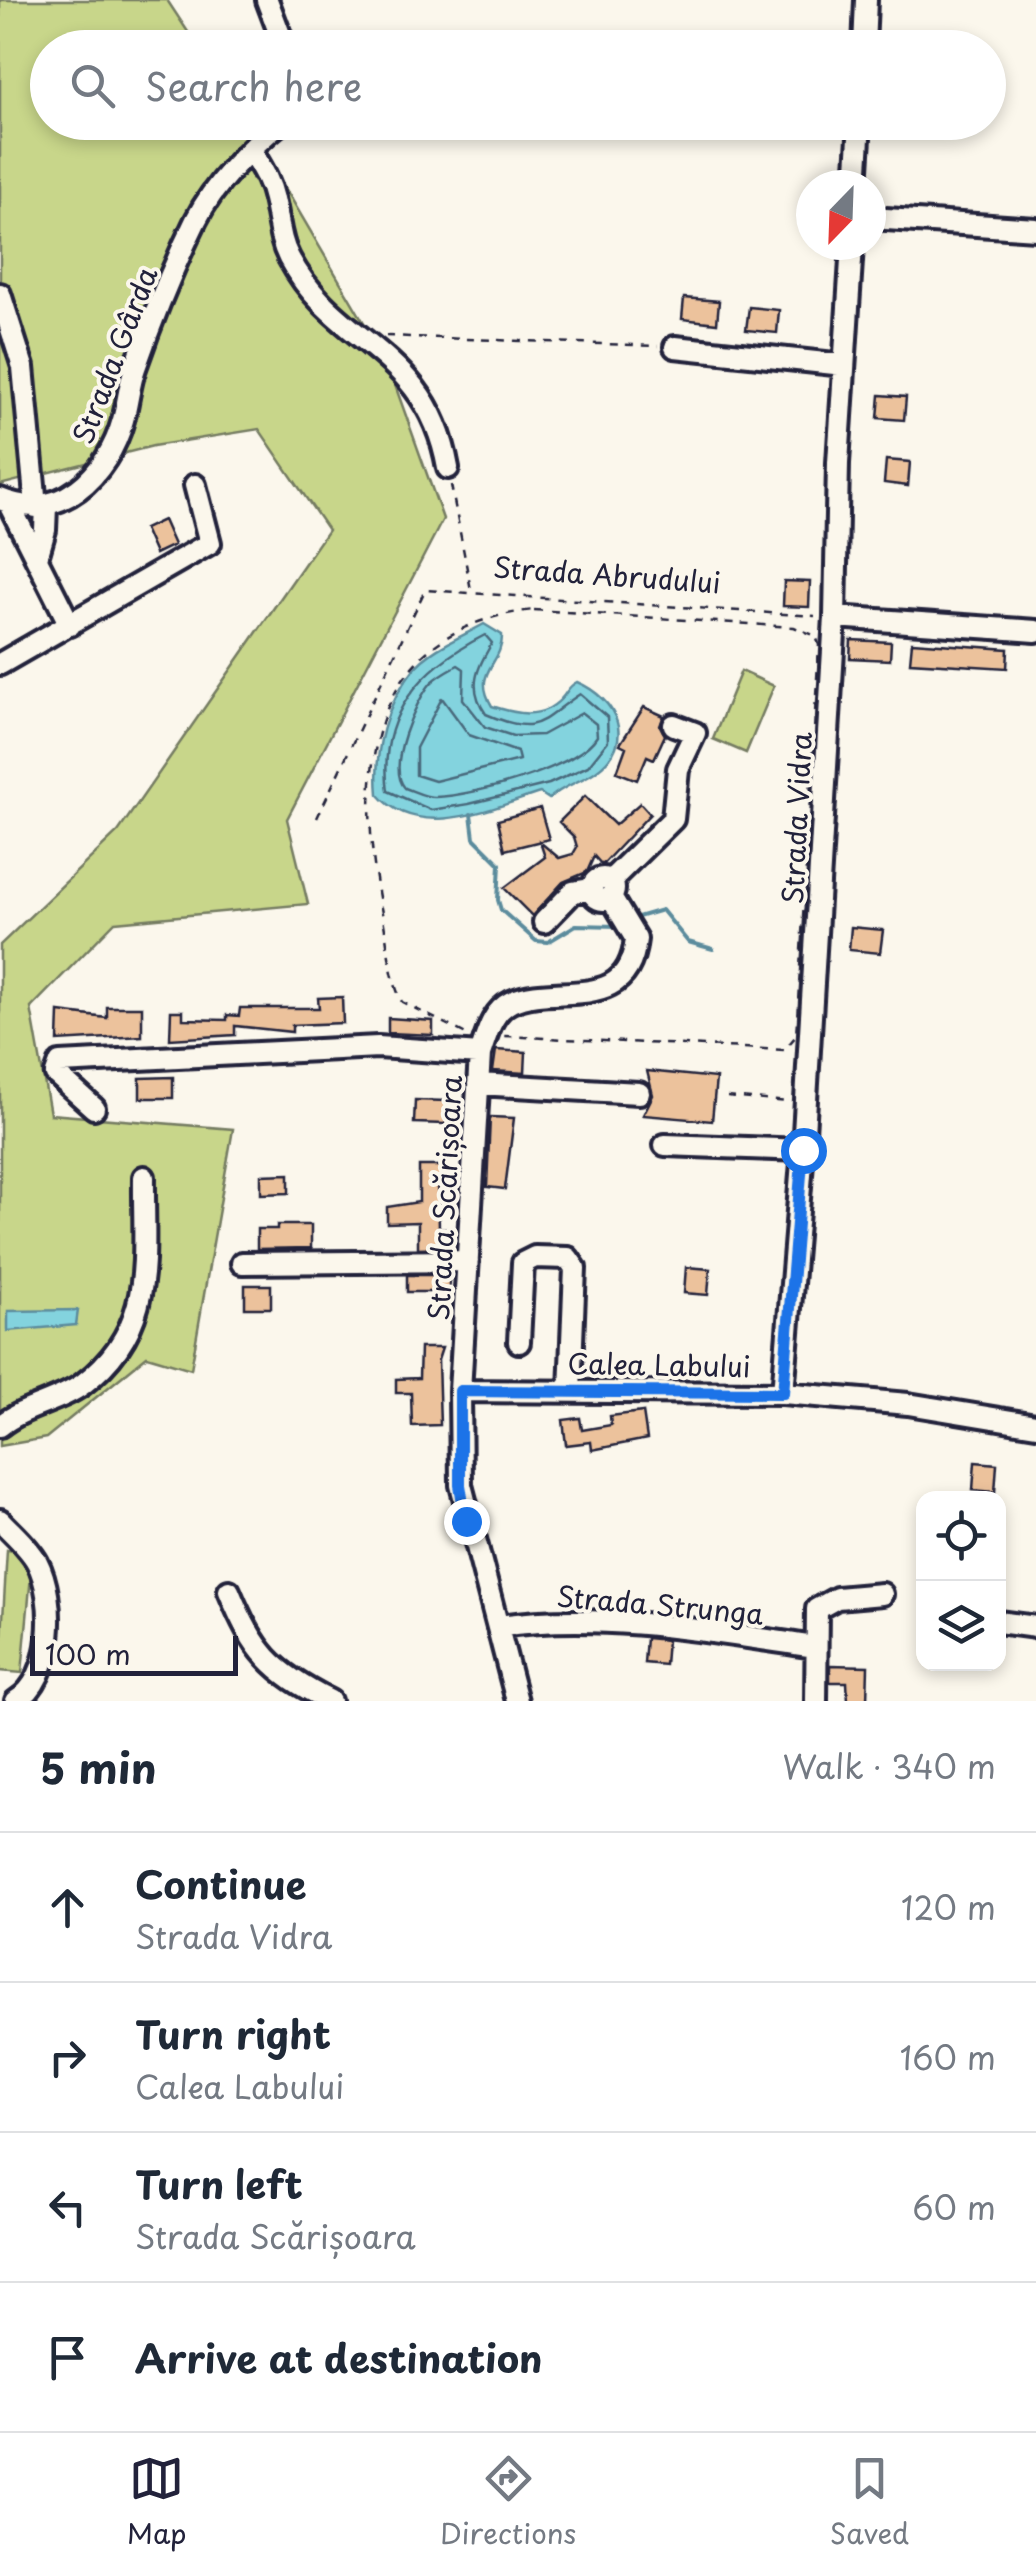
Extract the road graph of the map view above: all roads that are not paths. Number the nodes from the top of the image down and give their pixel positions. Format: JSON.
{"nodes":[{"id":1,"x":267,"y":0,"type":"edge"},
{"id":2,"x":866,"y":0,"type":"edge"},
{"id":3,"x":279,"y":30,"type":"edge"},
{"id":4,"x":865,"y":30,"type":"edge"},
{"id":5,"x":262,"y":140,"type":"edge"},
{"id":6,"x":859,"y":140,"type":"edge"},
{"id":7,"x":251,"y":150,"type":"junction"},
{"id":8,"x":857,"y":170,"type":"edge"},
{"id":9,"x":886,"y":219,"type":"edge"},
{"id":10,"x":1036,"y":228,"type":"edge"},
{"id":11,"x":851,"y":260,"type":"edge"},
{"id":12,"x":0,"y":294,"type":"edge"},
{"id":13,"x":675,"y":347,"type":"road end"},
{"id":14,"x":844,"y":365,"type":"junction"},
{"id":15,"x":448,"y":468,"type":"road end"},
{"id":16,"x":195,"y":486,"type":"dead end"},
{"id":17,"x":4,"y":501,"type":"edge"},
{"id":18,"x":41,"y":506,"type":"junction"},
{"id":19,"x":36,"y":558,"type":"junction"},
{"id":20,"x":835,"y":617,"type":"junction"},
{"id":21,"x":70,"y":624,"type":"junction"},
{"id":22,"x":1036,"y":631,"type":"edge"},
{"id":23,"x":0,"y":664,"type":"edge"},
{"id":24,"x":674,"y":726,"type":"dead end"},
{"id":25,"x":604,"y":889,"type":"junction"},
{"id":26,"x":544,"y":922,"type":"dead end"},
{"id":27,"x":483,"y":1045,"type":"junction"},
{"id":28,"x":478,"y":1084,"type":"junction"},
{"id":29,"x":638,"y":1093,"type":"dead end"},
{"id":30,"x":94,"y":1108,"type":"dead end"},
{"id":31,"x":664,"y":1145,"type":"dead end"},
{"id":32,"x":803,"y":1150,"type":"junction"},
{"id":33,"x":144,"y":1177,"type":"dead end"},
{"id":34,"x":468,"y":1261,"type":"junction"},
{"id":35,"x":242,"y":1263,"type":"dead end"},
{"id":36,"x":519,"y":1342,"type":"dead end"},
{"id":37,"x":460,"y":1391,"type":"junction"},
{"id":38,"x":570,"y":1391,"type":"junction"},
{"id":39,"x":783,"y":1393,"type":"junction"},
{"id":40,"x":1036,"y":1424,"type":"edge"},
{"id":41,"x":0,"y":1426,"type":"edge"},
{"id":42,"x":0,"y":1520,"type":"edge"},
{"id":43,"x":229,"y":1590,"type":"dead end"},
{"id":44,"x":882,"y":1594,"type":"dead end"},
{"id":45,"x":1006,"y":1623,"type":"edge"},
{"id":46,"x":499,"y":1626,"type":"junction"},
{"id":47,"x":1036,"y":1627,"type":"edge"},
{"id":48,"x":815,"y":1647,"type":"junction"},
{"id":49,"x":16,"y":1701,"type":"edge"},
{"id":50,"x":330,"y":1701,"type":"edge"},
{"id":51,"x":517,"y":1701,"type":"edge"},
{"id":52,"x":816,"y":1701,"type":"edge"}],
"edges":[{"from":1,"to":3,"type":"street"},
{"from":2,"to":4,"type":"street"},
{"from":5,"to":7,"type":"street","name":"Strada Gârda"},
{"from":6,"to":8,"type":"street"},
{"from":7,"to":15,"type":"street"},
{"from":7,"to":18,"type":"street","name":"Strada Gârda"},
{"from":9,"to":10,"type":"street"},
{"from":11,"to":14,"type":"street","name":"Strada Vidra"},
{"from":12,"to":18,"type":"street"},
{"from":13,"to":14,"type":"street"},
{"from":14,"to":20,"type":"street","name":"Strada Vidra"},
{"from":16,"to":21,"type":"street"},
{"from":17,"to":18,"type":"street"},
{"from":17,"to":19,"type":"street"},
{"from":18,"to":19,"type":"street"},
{"from":19,"to":21,"type":"street"},
{"from":20,"to":22,"type":"street"},
{"from":20,"to":32,"type":"street","name":"Strada Vidra"},
{"from":21,"to":23,"type":"street"},
{"from":24,"to":25,"type":"street"},
{"from":25,"to":26,"type":"street"},
{"from":25,"to":27,"type":"street"},
{"from":27,"to":28,"type":"street","name":"Strada Scărișoara"},
{"from":27,"to":30,"type":"street","name":"Strada Scărișoara"},
{"from":28,"to":29,"type":"street"},
{"from":28,"to":34,"type":"street","name":"Strada Scărișoara"},
{"from":31,"to":32,"type":"street"},
{"from":32,"to":39,"type":"street","name":"Strada Vidra"},
{"from":33,"to":41,"type":"street"},
{"from":34,"to":35,"type":"street"},
{"from":34,"to":37,"type":"street","name":"Strada Scărișoara"},
{"from":36,"to":38,"type":"street"},
{"from":37,"to":38,"type":"street","name":"Calea Labului"},
{"from":37,"to":46,"type":"street","name":"Strada Scărișoara"},
{"from":38,"to":39,"type":"street","name":"Calea Labului"},
{"from":39,"to":40,"type":"street","name":"Calea Labului"},
{"from":42,"to":49,"type":"street"},
{"from":43,"to":50,"type":"street"},
{"from":44,"to":48,"type":"street"},
{"from":45,"to":47,"type":"street"},
{"from":46,"to":48,"type":"street","name":"Strada Strunga"},
{"from":46,"to":51,"type":"street","name":"Strada Scărișoara"},
{"from":48,"to":52,"type":"street"}]}
